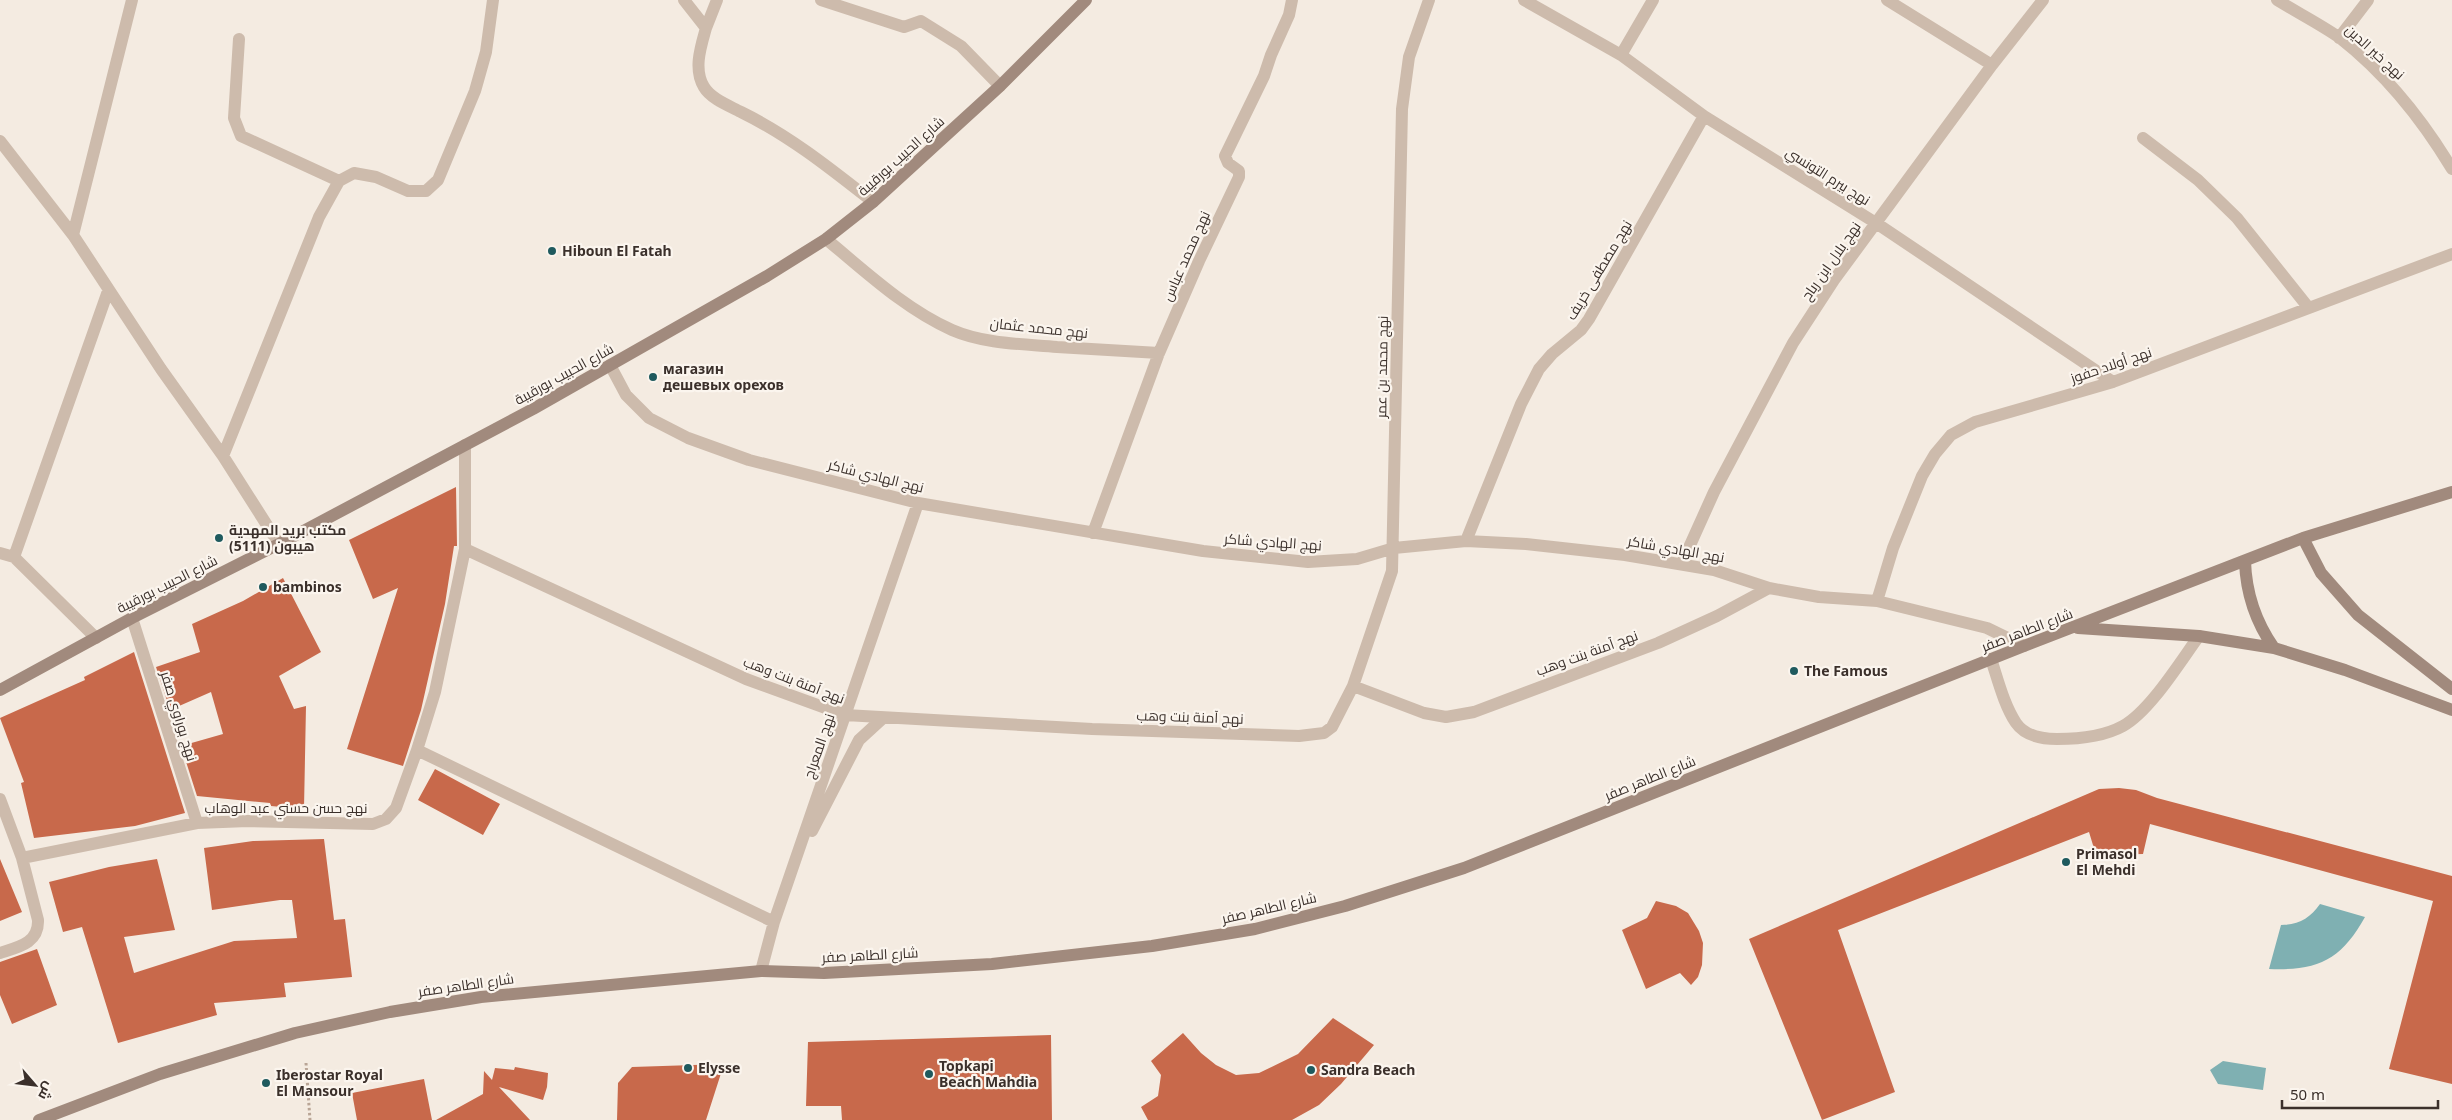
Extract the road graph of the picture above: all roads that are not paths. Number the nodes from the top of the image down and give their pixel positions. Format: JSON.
{"nodes":[{"id":1,"x":132,"y":0,"type":"edge"},
{"id":2,"x":493,"y":0,"type":"edge"},
{"id":3,"x":684,"y":0,"type":"edge"},
{"id":4,"x":717,"y":0,"type":"edge"},
{"id":5,"x":821,"y":0,"type":"edge"},
{"id":6,"x":1086,"y":0,"type":"edge"},
{"id":7,"x":1292,"y":0,"type":"edge"},
{"id":8,"x":1429,"y":0,"type":"edge"},
{"id":9,"x":1524,"y":0,"type":"edge"},
{"id":10,"x":1654,"y":0,"type":"edge"},
{"id":11,"x":1887,"y":0,"type":"edge"},
{"id":12,"x":2043,"y":0,"type":"edge"},
{"id":13,"x":2277,"y":0,"type":"edge"},
{"id":14,"x":2368,"y":0,"type":"edge"},
{"id":15,"x":706,"y":28,"type":"junction"},
{"id":16,"x":2339,"y":38,"type":"junction"},
{"id":17,"x":239,"y":39,"type":"dead end"},
{"id":18,"x":1622,"y":55,"type":"junction"},
{"id":19,"x":1992,"y":65,"type":"junction"},
{"id":20,"x":1000,"y":86,"type":"junction"},
{"id":21,"x":1704,"y":116,"type":"junction"},
{"id":22,"x":2143,"y":138,"type":"dead end"},
{"id":23,"x":0,"y":141,"type":"edge"},
{"id":24,"x":2452,"y":168,"type":"edge"},
{"id":25,"x":339,"y":181,"type":"junction"},
{"id":26,"x":873,"y":202,"type":"junction"},
{"id":27,"x":1876,"y":223,"type":"junction"},
{"id":28,"x":73,"y":235,"type":"junction"},
{"id":29,"x":826,"y":239,"type":"junction"},
{"id":30,"x":2452,"y":254,"type":"edge"},
{"id":31,"x":108,"y":291,"type":"junction"},
{"id":32,"x":2308,"y":307,"type":"junction"},
{"id":33,"x":1159,"y":353,"type":"junction"},
{"id":34,"x":610,"y":365,"type":"junction"},
{"id":35,"x":2113,"y":382,"type":"junction"},
{"id":36,"x":465,"y":445,"type":"junction"},
{"id":37,"x":223,"y":456,"type":"junction"},
{"id":38,"x":2452,"y":492,"type":"edge"},
{"id":39,"x":918,"y":503,"type":"junction"},
{"id":40,"x":1093,"y":533,"type":"junction"},
{"id":41,"x":2303,"y":538,"type":"junction"},
{"id":42,"x":1466,"y":541,"type":"junction"},
{"id":43,"x":279,"y":544,"type":"junction"},
{"id":44,"x":1394,"y":548,"type":"junction"},
{"id":45,"x":465,"y":549,"type":"junction"},
{"id":46,"x":0,"y":553,"type":"edge"},
{"id":47,"x":14,"y":557,"type":"junction"},
{"id":48,"x":2244,"y":561,"type":"junction"},
{"id":49,"x":1682,"y":563,"type":"junction"},
{"id":50,"x":1769,"y":588,"type":"junction"},
{"id":51,"x":1877,"y":601,"type":"junction"},
{"id":52,"x":132,"y":618,"type":"junction"},
{"id":53,"x":2073,"y":628,"type":"junction"},
{"id":54,"x":2199,"y":636,"type":"junction"},
{"id":55,"x":96,"y":638,"type":"junction"},
{"id":56,"x":2024,"y":646,"type":"junction"},
{"id":57,"x":2274,"y":648,"type":"junction"},
{"id":58,"x":1991,"y":659,"type":"junction"},
{"id":59,"x":1353,"y":686,"type":"junction"},
{"id":60,"x":2452,"y":689,"type":"edge"},
{"id":61,"x":0,"y":690,"type":"edge"},
{"id":62,"x":2452,"y":710,"type":"edge"},
{"id":63,"x":845,"y":715,"type":"junction"},
{"id":64,"x":883,"y":718,"type":"junction"},
{"id":65,"x":1332,"y":727,"type":"joint"},
{"id":66,"x":417,"y":750,"type":"junction"},
{"id":67,"x":0,"y":799,"type":"edge"},
{"id":68,"x":197,"y":824,"type":"junction"},
{"id":69,"x":22,"y":858,"type":"junction"},
{"id":70,"x":790,"y":874,"type":"junction"},
{"id":71,"x":774,"y":922,"type":"junction"},
{"id":72,"x":0,"y":953,"type":"edge"},
{"id":73,"x":761,"y":971,"type":"junction"},
{"id":74,"x":39,"y":1120,"type":"edge"}],
"edges":[{"from":1,"to":28,"type":"street"},
{"from":2,"to":25,"type":"street"},
{"from":3,"to":15,"type":"street"},
{"from":4,"to":15,"type":"street"},
{"from":5,"to":20,"type":"street"},
{"from":6,"to":20,"type":"main road","name":"شارع الحبيب بورقيبة"},
{"from":7,"to":33,"type":"street","name":"نهج محمد عباس"},
{"from":8,"to":44,"type":"street","name":"نهج محمد بن عمر"},
{"from":9,"to":18,"type":"street","name":"نهج بيرم التونسي"},
{"from":10,"to":18,"type":"street"},
{"from":11,"to":19,"type":"street"},
{"from":12,"to":19,"type":"street","name":"نهج بلال ابن رباح"},
{"from":13,"to":16,"type":"street","name":"نهج خير الدين"},
{"from":14,"to":16,"type":"street"},
{"from":15,"to":26,"type":"street"},
{"from":16,"to":24,"type":"street","name":"نهج خير الدين"},
{"from":17,"to":25,"type":"street"},
{"from":18,"to":21,"type":"street","name":"نهج بيرم التونسي"},
{"from":19,"to":27,"type":"street","name":"نهج بلال ابن رباح"},
{"from":20,"to":26,"type":"main road","name":"شارع الحبيب بورقيبة"},
{"from":21,"to":27,"type":"street","name":"نهج بيرم التونسي"},
{"from":21,"to":42,"type":"street","name":"نهج مصطفى خريف"},
{"from":22,"to":32,"type":"street"},
{"from":23,"to":28,"type":"street"},
{"from":25,"to":37,"type":"street"},
{"from":26,"to":29,"type":"main road","name":"شارع الحبيب بورقيبة"},
{"from":27,"to":35,"type":"street","name":"نهج بيرم التونسي"},
{"from":27,"to":49,"type":"street","name":"نهج بلال ابن رباح"},
{"from":28,"to":31,"type":"street"},
{"from":29,"to":33,"type":"street","name":"نهج محمد عثمان"},
{"from":29,"to":34,"type":"main road","name":"شارع الحبيب بورقيبة"},
{"from":30,"to":32,"type":"street","name":"نهج أولاد حفوز"},
{"from":31,"to":37,"type":"street"},
{"from":31,"to":47,"type":"street"},
{"from":32,"to":35,"type":"street","name":"نهج أولاد حفوز"},
{"from":33,"to":40,"type":"street","name":"نهج محمد عباس"},
{"from":34,"to":36,"type":"main road","name":"شارع الحبيب بورقيبة"},
{"from":34,"to":39,"type":"street","name":"نهج الهادي شاكر"},
{"from":35,"to":51,"type":"street","name":"نهج أولاد حفوز"},
{"from":36,"to":43,"type":"main road","name":"شارع الحبيب بورقيبة"},
{"from":36,"to":45,"type":"street"},
{"from":37,"to":43,"type":"street"},
{"from":38,"to":41,"type":"main road","name":"شارع الطاهر صفر"},
{"from":39,"to":40,"type":"street","name":"نهج الهادي شاكر"},
{"from":39,"to":63,"type":"street","name":"نهج المعراج"},
{"from":40,"to":44,"type":"street","name":"نهج الهادي شاكر"},
{"from":41,"to":48,"type":"main road","name":"شارع الطاهر صفر"},
{"from":41,"to":60,"type":"main road"},
{"from":42,"to":44,"type":"street","name":"نهج الهادي شاكر"},
{"from":42,"to":49,"type":"street","name":"نهج الهادي شاكر"},
{"from":43,"to":52,"type":"main road","name":"شارع الحبيب بورقيبة"},
{"from":44,"to":59,"type":"street","name":"نهج محمد بن عمر"},
{"from":45,"to":63,"type":"street","name":"نهج آمنة بنت وهب"},
{"from":45,"to":66,"type":"street","name":"نهج حسن حسني عبد الوهاب"},
{"from":46,"to":47,"type":"street"},
{"from":47,"to":55,"type":"street"},
{"from":48,"to":53,"type":"main road","name":"شارع الطاهر صفر"},
{"from":48,"to":57,"type":"main road"},
{"from":49,"to":50,"type":"street","name":"نهج الهادي شاكر"},
{"from":50,"to":51,"type":"street","name":"نهج الهادي شاكر"},
{"from":50,"to":59,"type":"street","name":"نهج آمنة بنت وهب"},
{"from":51,"to":56,"type":"street","name":"نهج الهادي شاكر"},
{"from":52,"to":55,"type":"main road","name":"شارع الحبيب بورقيبة"},
{"from":52,"to":68,"type":"street","name":"نهج بوراوي صفر"},
{"from":53,"to":54,"type":"main road"},
{"from":53,"to":56,"type":"main road","name":"شارع الطاهر صفر"},
{"from":54,"to":57,"type":"main road"},
{"from":54,"to":58,"type":"street"},
{"from":55,"to":61,"type":"main road","name":"شارع الحبيب بورقيبة"},
{"from":56,"to":58,"type":"main road","name":"شارع الطاهر صفر"},
{"from":57,"to":62,"type":"main road"},
{"from":58,"to":73,"type":"main road","name":"شارع الطاهر صفر"},
{"from":59,"to":65,"type":"street","name":"نهج محمد بن عمر"},
{"from":63,"to":64,"type":"street","name":"نهج آمنة بنت وهب"},
{"from":63,"to":70,"type":"street","name":"نهج المعراج"},
{"from":64,"to":65,"type":"street","name":"نهج آمنة بنت وهب"},
{"from":64,"to":70,"type":"street"},
{"from":66,"to":68,"type":"street","name":"نهج حسن حسني عبد الوهاب"},
{"from":66,"to":71,"type":"street"},
{"from":67,"to":69,"type":"street"},
{"from":68,"to":69,"type":"street","name":"نهج حسن حسني عبد الوهاب"},
{"from":69,"to":72,"type":"street"},
{"from":70,"to":71,"type":"street","name":"نهج المعراج"},
{"from":71,"to":73,"type":"street","name":"نهج المعراج"},
{"from":73,"to":74,"type":"main road","name":"شارع الطاهر صفر"}]}
